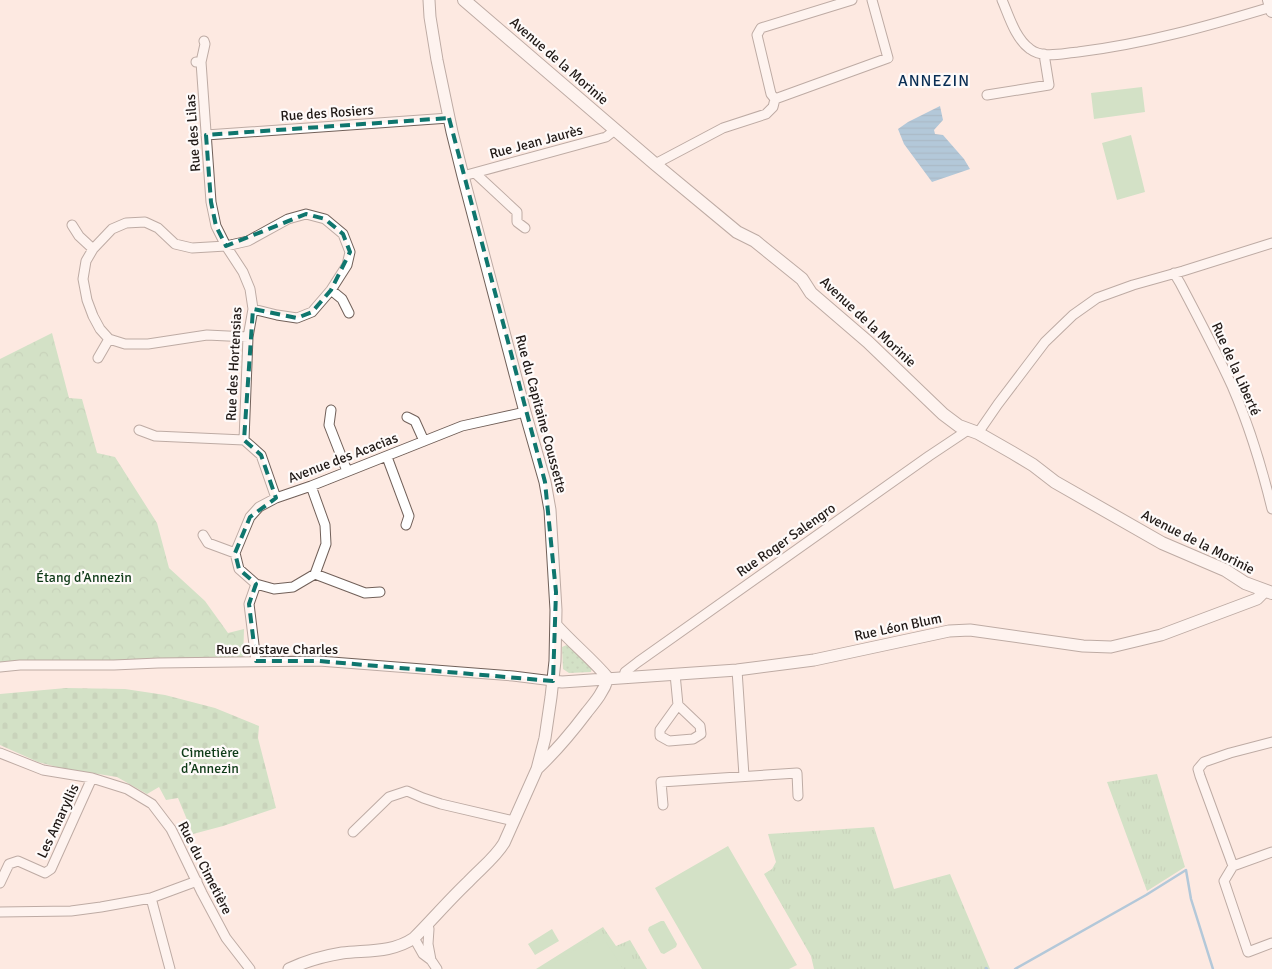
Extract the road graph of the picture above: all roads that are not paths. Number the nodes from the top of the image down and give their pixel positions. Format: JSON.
{"nodes":[{"id":1,"x":429,"y":0,"type":"edge"},
{"id":2,"x":852,"y":0,"type":"edge"},
{"id":3,"x":872,"y":0,"type":"edge"},
{"id":4,"x":1002,"y":0,"type":"edge"},
{"id":5,"x":468,"y":1,"type":"edge"},
{"id":6,"x":1271,"y":6,"type":"edge"},
{"id":7,"x":204,"y":41,"type":"dead end"},
{"id":8,"x":1044,"y":54,"type":"junction"},
{"id":9,"x":987,"y":95,"type":"dead end"},
{"id":10,"x":776,"y":98,"type":"junction"},
{"id":11,"x":449,"y":118,"type":"junction"},
{"id":12,"x":615,"y":130,"type":"junction"},
{"id":13,"x":206,"y":135,"type":"junction"},
{"id":14,"x":655,"y":164,"type":"junction"},
{"id":15,"x":475,"y":173,"type":"junction"},
{"id":16,"x":463,"y":176,"type":"junction"},
{"id":17,"x":211,"y":202,"type":"joint"},
{"id":18,"x":72,"y":225,"type":"dead end"},
{"id":19,"x":525,"y":228,"type":"dead end"},
{"id":20,"x":1272,"y":243,"type":"edge"},
{"id":21,"x":226,"y":246,"type":"junction"},
{"id":22,"x":93,"y":249,"type":"junction"},
{"id":23,"x":1174,"y":273,"type":"junction"},
{"id":24,"x":331,"y":290,"type":"junction"},
{"id":25,"x":252,"y":309,"type":"junction"},
{"id":26,"x":349,"y":313,"type":"dead end"},
{"id":27,"x":248,"y":337,"type":"junction"},
{"id":28,"x":108,"y":339,"type":"junction"},
{"id":29,"x":98,"y":358,"type":"dead end"},
{"id":30,"x":332,"y":410,"type":"dead end"},
{"id":31,"x":525,"y":412,"type":"junction"},
{"id":32,"x":407,"y":417,"type":"dead end"},
{"id":33,"x":139,"y":430,"type":"dead end"},
{"id":34,"x":973,"y":432,"type":"junction"},
{"id":35,"x":244,"y":440,"type":"junction"},
{"id":36,"x":424,"y":441,"type":"junction"},
{"id":37,"x":388,"y":457,"type":"junction"},
{"id":38,"x":348,"y":471,"type":"junction"},
{"id":39,"x":311,"y":486,"type":"junction"},
{"id":40,"x":276,"y":498,"type":"junction"},
{"id":41,"x":1272,"y":510,"type":"edge"},
{"id":42,"x":406,"y":525,"type":"dead end"},
{"id":43,"x":203,"y":535,"type":"dead end"},
{"id":44,"x":235,"y":553,"type":"junction"},
{"id":45,"x":315,"y":574,"type":"junction"},
{"id":46,"x":256,"y":584,"type":"junction"},
{"id":47,"x":1251,"y":586,"type":"junction"},
{"id":48,"x":380,"y":592,"type":"dead end"},
{"id":49,"x":1269,"y":592,"type":"edge"},
{"id":50,"x":1242,"y":604,"type":"junction"},
{"id":51,"x":556,"y":626,"type":"junction"},
{"id":52,"x":567,"y":638,"type":"junction"},
{"id":53,"x":555,"y":644,"type":"junction"},
{"id":54,"x":256,"y":661,"type":"junction"},
{"id":55,"x":0,"y":667,"type":"edge"},
{"id":56,"x":737,"y":670,"type":"junction"},
{"id":57,"x":675,"y":674,"type":"junction"},
{"id":58,"x":624,"y":677,"type":"junction"},
{"id":59,"x":608,"y":678,"type":"junction"},
{"id":60,"x":553,"y":681,"type":"junction"},
{"id":61,"x":678,"y":706,"type":"junction"},
{"id":62,"x":1272,"y":742,"type":"edge"},
{"id":63,"x":0,"y":753,"type":"edge"},
{"id":64,"x":537,"y":769,"type":"junction"},
{"id":65,"x":744,"y":776,"type":"junction"},
{"id":66,"x":92,"y":778,"type":"junction"},
{"id":67,"x":798,"y":796,"type":"dead end"},
{"id":68,"x":662,"y":804,"type":"dead end"},
{"id":69,"x":514,"y":821,"type":"junction"},
{"id":70,"x":353,"y":832,"type":"dead end"},
{"id":71,"x":1272,"y":852,"type":"edge"},
{"id":72,"x":1232,"y":866,"type":"junction"},
{"id":73,"x":197,"y":881,"type":"junction"},
{"id":74,"x":0,"y":884,"type":"edge"},
{"id":75,"x":151,"y":898,"type":"junction"},
{"id":76,"x":0,"y":912,"type":"edge"},
{"id":77,"x":420,"y":932,"type":"junction"},
{"id":78,"x":1272,"y":942,"type":"edge"},
{"id":79,"x":431,"y":960,"type":"junction"},
{"id":80,"x":170,"y":969,"type":"edge"},
{"id":81,"x":250,"y":969,"type":"edge"},
{"id":82,"x":289,"y":969,"type":"edge"},
{"id":83,"x":437,"y":969,"type":"edge"}],
"edges":[{"from":1,"to":11,"type":"street","name":"Rue du Capitaine Coussette"},
{"from":2,"to":10,"type":"street"},
{"from":3,"to":10,"type":"street"},
{"from":4,"to":8,"type":"street"},
{"from":5,"to":12,"type":"main road","name":"Avenue de la Morinie"},
{"from":6,"to":8,"type":"street"},
{"from":7,"to":13,"type":"street","name":"Rue des Lilas"},
{"from":8,"to":9,"type":"street"},
{"from":10,"to":14,"type":"street"},
{"from":11,"to":13,"type":"street","name":"Rue des Rosiers"},
{"from":11,"to":16,"type":"street","name":"Rue du Capitaine Coussette"},
{"from":12,"to":14,"type":"main road","name":"Avenue de la Morinie"},
{"from":12,"to":15,"type":"street","name":"Rue Jean Jaurès"},
{"from":13,"to":17,"type":"street","name":"Rue des Lilas"},
{"from":14,"to":34,"type":"main road","name":"Avenue de la Morinie"},
{"from":15,"to":16,"type":"street","name":"Rue Jean Jaurès"},
{"from":15,"to":19,"type":"street"},
{"from":16,"to":31,"type":"street","name":"Rue du Capitaine Coussette"},
{"from":17,"to":21,"type":"street","name":"Rue des Hortensias"},
{"from":18,"to":22,"type":"street"},
{"from":20,"to":23,"type":"street"},
{"from":21,"to":22,"type":"street"},
{"from":21,"to":24,"type":"street"},
{"from":21,"to":25,"type":"street","name":"Rue des Hortensias"},
{"from":22,"to":28,"type":"street"},
{"from":23,"to":34,"type":"street"},
{"from":23,"to":41,"type":"street","name":"Rue de la Liberté"},
{"from":24,"to":25,"type":"street"},
{"from":24,"to":26,"type":"street"},
{"from":25,"to":27,"type":"street","name":"Rue des Hortensias"},
{"from":27,"to":28,"type":"street"},
{"from":27,"to":35,"type":"street","name":"Rue des Hortensias"},
{"from":28,"to":29,"type":"street"},
{"from":30,"to":38,"type":"street"},
{"from":31,"to":36,"type":"street","name":"Avenue des Acacias"},
{"from":31,"to":51,"type":"street","name":"Rue du Capitaine Coussette"},
{"from":32,"to":36,"type":"street"},
{"from":33,"to":35,"type":"street"},
{"from":34,"to":47,"type":"main road","name":"Avenue de la Morinie"},
{"from":34,"to":58,"type":"street","name":"Rue Roger Salengro"},
{"from":35,"to":40,"type":"street","name":"Rue des Hortensias"},
{"from":36,"to":37,"type":"street","name":"Avenue des Acacias"},
{"from":37,"to":38,"type":"street","name":"Avenue des Acacias"},
{"from":37,"to":42,"type":"street"},
{"from":38,"to":39,"type":"street","name":"Avenue des Acacias"},
{"from":39,"to":40,"type":"street","name":"Avenue des Acacias"},
{"from":39,"to":45,"type":"street"},
{"from":40,"to":44,"type":"street","name":"Avenue des Acacias"},
{"from":43,"to":44,"type":"street"},
{"from":44,"to":46,"type":"street"},
{"from":45,"to":46,"type":"street"},
{"from":45,"to":48,"type":"street"},
{"from":46,"to":54,"type":"street"},
{"from":47,"to":49,"type":"main road","name":"Avenue de la Morinie"},
{"from":47,"to":50,"type":"street"},
{"from":49,"to":50,"type":"street","name":"Rue Léon Blum"},
{"from":50,"to":56,"type":"street","name":"Rue Léon Blum"},
{"from":51,"to":52,"type":"street"},
{"from":51,"to":53,"type":"street","name":"Rue du Capitaine Coussette"},
{"from":52,"to":53,"type":"street"},
{"from":52,"to":59,"type":"street"},
{"from":53,"to":60,"type":"street","name":"Rue du Capitaine Coussette"},
{"from":54,"to":55,"type":"street","name":"Rue Gustave Charles"},
{"from":54,"to":60,"type":"street","name":"Rue Gustave Charles"},
{"from":56,"to":57,"type":"street","name":"Rue Léon Blum"},
{"from":56,"to":65,"type":"street"},
{"from":57,"to":58,"type":"street","name":"Rue Léon Blum"},
{"from":57,"to":61,"type":"street"},
{"from":58,"to":59,"type":"street","name":"Rue Léon Blum"},
{"from":59,"to":60,"type":"street","name":"Rue Léon Blum"},
{"from":59,"to":64,"type":"street"},
{"from":60,"to":64,"type":"street","name":"Rue du Capitaine Coussette"},
{"from":61,"to":61,"type":"street"},
{"from":62,"to":72,"type":"street"},
{"from":63,"to":66,"type":"street","name":"Rue du Cimetière"},
{"from":64,"to":69,"type":"street","name":"Rue du Capitaine Coussette"},
{"from":65,"to":67,"type":"street"},
{"from":65,"to":68,"type":"street"},
{"from":66,"to":73,"type":"street","name":"Rue du Cimetière"},
{"from":66,"to":74,"type":"street","name":"Les Amaryllis"},
{"from":69,"to":70,"type":"street"},
{"from":69,"to":77,"type":"street","name":"Rue du Capitaine Coussette"},
{"from":71,"to":72,"type":"street"},
{"from":72,"to":78,"type":"street"},
{"from":73,"to":75,"type":"street"},
{"from":73,"to":81,"type":"street","name":"Rue du Cimetière"},
{"from":75,"to":76,"type":"street"},
{"from":75,"to":80,"type":"street"},
{"from":77,"to":79,"type":"street"},
{"from":77,"to":79,"type":"street"},
{"from":77,"to":82,"type":"street","name":"Rue du Capitaine Coussette"},
{"from":79,"to":83,"type":"street"}]}
